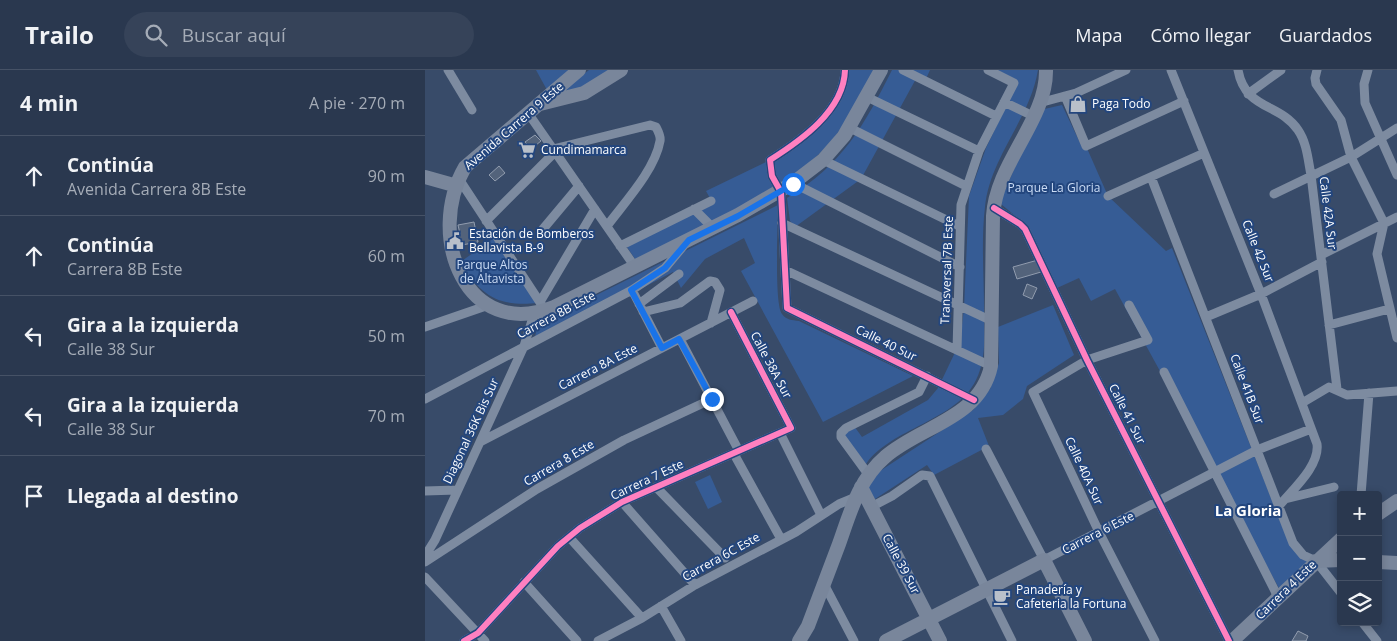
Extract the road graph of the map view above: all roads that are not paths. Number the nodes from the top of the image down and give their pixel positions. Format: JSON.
{"nodes":[{"id":1,"x":448,"y":70,"type":"edge"},
{"id":2,"x":579,"y":70,"type":"edge"},
{"id":3,"x":881,"y":70,"type":"edge"},
{"id":4,"x":903,"y":70,"type":"edge"},
{"id":5,"x":987,"y":70,"type":"edge"},
{"id":6,"x":1046,"y":70,"type":"edge"},
{"id":7,"x":1126,"y":70,"type":"edge"},
{"id":8,"x":1171,"y":70,"type":"edge"},
{"id":9,"x":1238,"y":70,"type":"edge"},
{"id":10,"x":1281,"y":70,"type":"edge"},
{"id":11,"x":1317,"y":70,"type":"edge"},
{"id":12,"x":844,"y":71,"type":"edge"},
{"id":13,"x":1370,"y":71,"type":"edge"},
{"id":14,"x":615,"y":72,"type":"edge"},
{"id":15,"x":1248,"y":94,"type":"junction"},
{"id":16,"x":1065,"y":96,"type":"junction"},
{"id":17,"x":867,"y":97,"type":"junction"},
{"id":18,"x":1184,"y":101,"type":"junction"},
{"id":19,"x":1004,"y":102,"type":"junction"},
{"id":20,"x":1039,"y":103,"type":"junction"},
{"id":21,"x":533,"y":108,"type":"junction"},
{"id":22,"x":472,"y":110,"type":"dead end"},
{"id":23,"x":996,"y":116,"type":"junction"},
{"id":24,"x":1033,"y":116,"type":"junction"},
{"id":25,"x":850,"y":128,"type":"junction"},
{"id":26,"x":1397,"y":128,"type":"edge"},
{"id":27,"x":1380,"y":136,"type":"junction"},
{"id":28,"x":554,"y":151,"type":"junction"},
{"id":29,"x":979,"y":151,"type":"junction"},
{"id":30,"x":1204,"y":153,"type":"junction"},
{"id":31,"x":1351,"y":157,"type":"junction"},
{"id":32,"x":823,"y":160,"type":"junction"},
{"id":33,"x":1311,"y":175,"type":"junction"},
{"id":34,"x":1397,"y":175,"type":"edge"},
{"id":35,"x":425,"y":177,"type":"edge"},
{"id":36,"x":1151,"y":177,"type":"junction"},
{"id":37,"x":453,"y":180,"type":"junction"},
{"id":38,"x":793,"y":184,"type":"junction"},
{"id":39,"x":579,"y":186,"type":"junction"},
{"id":40,"x":966,"y":186,"type":"junction"},
{"id":41,"x":781,"y":192,"type":"junction"},
{"id":42,"x":1274,"y":194,"type":"dead end"},
{"id":43,"x":1108,"y":196,"type":"dead end"},
{"id":44,"x":711,"y":200,"type":"dead end"},
{"id":45,"x":994,"y":208,"type":"junction"},
{"id":46,"x":595,"y":209,"type":"junction"},
{"id":47,"x":694,"y":209,"type":"junction"},
{"id":48,"x":1397,"y":217,"type":"edge"},
{"id":49,"x":486,"y":221,"type":"junction"},
{"id":50,"x":782,"y":223,"type":"junction"},
{"id":51,"x":1384,"y":223,"type":"junction"},
{"id":52,"x":607,"y":226,"type":"junction"},
{"id":53,"x":959,"y":226,"type":"junction"},
{"id":54,"x":713,"y":228,"type":"junction"},
{"id":55,"x":543,"y":229,"type":"dead end"},
{"id":56,"x":689,"y":240,"type":"junction"},
{"id":57,"x":620,"y":246,"type":"junction"},
{"id":58,"x":1322,"y":259,"type":"junction"},
{"id":59,"x":635,"y":267,"type":"junction"},
{"id":60,"x":960,"y":267,"type":"junction"},
{"id":61,"x":785,"y":270,"type":"junction"},
{"id":62,"x":679,"y":274,"type":"dead end"},
{"id":63,"x":631,"y":290,"type":"junction"},
{"id":64,"x":1261,"y":294,"type":"junction"},
{"id":65,"x":753,"y":301,"type":"dead end"},
{"id":66,"x":959,"y":305,"type":"junction"},
{"id":67,"x":1129,"y":305,"type":"dead end"},
{"id":68,"x":486,"y":306,"type":"junction"},
{"id":69,"x":641,"y":308,"type":"junction"},
{"id":70,"x":539,"y":309,"type":"junction"},
{"id":71,"x":1389,"y":309,"type":"junction"},
{"id":72,"x":731,"y":312,"type":"junction"},
{"id":73,"x":1206,"y":317,"type":"junction"},
{"id":74,"x":992,"y":321,"type":"junction"},
{"id":75,"x":711,"y":323,"type":"junction"},
{"id":76,"x":1329,"y":326,"type":"junction"},
{"id":77,"x":425,"y":327,"type":"edge"},
{"id":78,"x":1397,"y":338,"type":"edge"},
{"id":79,"x":679,"y":339,"type":"junction"},
{"id":80,"x":524,"y":346,"type":"junction"},
{"id":81,"x":662,"y":348,"type":"junction"},
{"id":82,"x":957,"y":350,"type":"junction"},
{"id":83,"x":1087,"y":360,"type":"junction"},
{"id":84,"x":991,"y":366,"type":"junction"},
{"id":85,"x":1164,"y":372,"type":"dead end"},
{"id":86,"x":927,"y":376,"type":"junction"},
{"id":87,"x":1337,"y":389,"type":"junction"},
{"id":88,"x":1397,"y":391,"type":"edge"},
{"id":89,"x":1369,"y":393,"type":"junction"},
{"id":90,"x":425,"y":399,"type":"edge"},
{"id":91,"x":712,"y":399,"type":"junction"},
{"id":92,"x":974,"y":400,"type":"junction"},
{"id":93,"x":1302,"y":403,"type":"junction"},
{"id":94,"x":791,"y":428,"type":"joint"},
{"id":95,"x":1311,"y":429,"type":"junction"},
{"id":96,"x":779,"y":433,"type":"junction"},
{"id":97,"x":481,"y":442,"type":"junction"},
{"id":98,"x":986,"y":449,"type":"dead end"},
{"id":99,"x":1257,"y":450,"type":"junction"},
{"id":100,"x":737,"y":453,"type":"junction"},
{"id":101,"x":1215,"y":472,"type":"junction"},
{"id":102,"x":868,"y":474,"type":"junction"},
{"id":103,"x":656,"y":487,"type":"junction"},
{"id":104,"x":1334,"y":487,"type":"dead end"},
{"id":105,"x":457,"y":490,"type":"junction"},
{"id":106,"x":425,"y":491,"type":"edge"},
{"id":107,"x":1361,"y":491,"type":"edge"},
{"id":108,"x":859,"y":492,"type":"junction"},
{"id":109,"x":1159,"y":501,"type":"junction"},
{"id":110,"x":622,"y":502,"type":"junction"},
{"id":111,"x":1397,"y":502,"type":"edge"},
{"id":112,"x":1282,"y":503,"type":"junction"},
{"id":113,"x":871,"y":507,"type":"junction"},
{"id":114,"x":1382,"y":511,"type":"edge"},
{"id":115,"x":821,"y":515,"type":"junction"},
{"id":116,"x":1099,"y":532,"type":"junction"},
{"id":117,"x":569,"y":537,"type":"junction"},
{"id":118,"x":781,"y":539,"type":"junction"},
{"id":119,"x":1337,"y":543,"type":"edge"},
{"id":120,"x":425,"y":556,"type":"edge"},
{"id":121,"x":725,"y":558,"type":"dead end"},
{"id":122,"x":1044,"y":560,"type":"junction"},
{"id":123,"x":1337,"y":560,"type":"edge"},
{"id":124,"x":1316,"y":561,"type":"junction"},
{"id":125,"x":425,"y":562,"type":"edge"},
{"id":126,"x":1382,"y":562,"type":"edge"},
{"id":127,"x":1397,"y":563,"type":"edge"},
{"id":128,"x":425,"y":577,"type":"edge"},
{"id":129,"x":524,"y":582,"type":"junction"},
{"id":130,"x":824,"y":584,"type":"junction"},
{"id":131,"x":695,"y":585,"type":"junction"},
{"id":132,"x":1337,"y":588,"type":"edge"},
{"id":133,"x":987,"y":589,"type":"junction"},
{"id":134,"x":1278,"y":597,"type":"junction"},
{"id":135,"x":661,"y":606,"type":"junction"},
{"id":136,"x":642,"y":618,"type":"junction"},
{"id":137,"x":929,"y":618,"type":"junction"},
{"id":138,"x":1365,"y":626,"type":"edge"},
{"id":139,"x":477,"y":633,"type":"junction"},
{"id":140,"x":464,"y":641,"type":"edge"},
{"id":141,"x":485,"y":641,"type":"edge"},
{"id":142,"x":577,"y":641,"type":"edge"},
{"id":143,"x":598,"y":641,"type":"edge"},
{"id":144,"x":681,"y":641,"type":"edge"},
{"id":145,"x":799,"y":641,"type":"edge"},
{"id":146,"x":854,"y":641,"type":"edge"},
{"id":147,"x":886,"y":641,"type":"edge"},
{"id":148,"x":940,"y":641,"type":"edge"},
{"id":149,"x":1012,"y":641,"type":"edge"},
{"id":150,"x":1085,"y":641,"type":"edge"},
{"id":151,"x":1155,"y":641,"type":"edge"},
{"id":152,"x":1230,"y":641,"type":"edge"},
{"id":153,"x":1377,"y":641,"type":"edge"}],
"edges":[{"from":1,"to":22,"type":"street"},
{"from":2,"to":21,"type":"main road","name":"Avenida Carrera 9 Este"},
{"from":3,"to":17,"type":"main road"},
{"from":4,"to":23,"type":"street"},
{"from":5,"to":19,"type":"street","name":"Transversal 7B Este"},
{"from":6,"to":20,"type":"main road"},
{"from":7,"to":16,"type":"street"},
{"from":8,"to":18,"type":"street","name":"Calle 42 Sur"},
{"from":9,"to":15,"type":"street"},
{"from":10,"to":15,"type":"street"},
{"from":11,"to":31,"type":"street"},
{"from":12,"to":41,"type":"street"},
{"from":13,"to":27,"type":"street"},
{"from":14,"to":21,"type":"main road"},
{"from":15,"to":33,"type":"street","name":"Calle 42A Sur"},
{"from":16,"to":18,"type":"street"},
{"from":16,"to":20,"type":"street"},
{"from":17,"to":25,"type":"main road"},
{"from":17,"to":29,"type":"street"},
{"from":18,"to":30,"type":"street","name":"Calle 42 Sur"},
{"from":19,"to":23,"type":"street","name":"Transversal 7B Este"},
{"from":19,"to":24,"type":"street"},
{"from":20,"to":24,"type":"main road"},
{"from":21,"to":28,"type":"street"},
{"from":21,"to":37,"type":"main road","name":"Avenida Carrera 9 Este"},
{"from":23,"to":29,"type":"street","name":"Transversal 7B Este"},
{"from":24,"to":45,"type":"main road"},
{"from":25,"to":32,"type":"main road"},
{"from":25,"to":40,"type":"street"},
{"from":26,"to":27,"type":"street"},
{"from":27,"to":31,"type":"street"},
{"from":27,"to":34,"type":"street"},
{"from":28,"to":39,"type":"street"},
{"from":28,"to":49,"type":"street"},
{"from":28,"to":52,"type":"street"},
{"from":29,"to":40,"type":"street","name":"Transversal 7B Este"},
{"from":30,"to":36,"type":"street"},
{"from":30,"to":64,"type":"street","name":"Calle 42 Sur"},
{"from":31,"to":33,"type":"street"},
{"from":31,"to":51,"type":"street"},
{"from":32,"to":38,"type":"main road"},
{"from":32,"to":53,"type":"street"},
{"from":33,"to":42,"type":"street"},
{"from":33,"to":58,"type":"street","name":"Calle 42A Sur"},
{"from":35,"to":37,"type":"main road"},
{"from":36,"to":43,"type":"street"},
{"from":36,"to":73,"type":"street","name":"Calle 41B Sur"},
{"from":37,"to":49,"type":"street"},
{"from":37,"to":68,"type":"main road"},
{"from":38,"to":41,"type":"main road"},
{"from":38,"to":60,"type":"street"},
{"from":39,"to":46,"type":"street"},
{"from":39,"to":55,"type":"street"},
{"from":40,"to":53,"type":"street","name":"Transversal 7B Este"},
{"from":41,"to":50,"type":"street"},
{"from":41,"to":54,"type":"main road"},
{"from":44,"to":47,"type":"street"},
{"from":45,"to":74,"type":"main road"},
{"from":45,"to":83,"type":"street","name":"Calle 41 Sur"},
{"from":46,"to":52,"type":"street"},
{"from":46,"to":70,"type":"street","name":"Diagonal 36K Bis Sur"},
{"from":47,"to":54,"type":"street"},
{"from":47,"to":57,"type":"street"},
{"from":48,"to":51,"type":"street"},
{"from":49,"to":70,"type":"street"},
{"from":50,"to":61,"type":"street"},
{"from":50,"to":66,"type":"street"},
{"from":51,"to":58,"type":"street"},
{"from":51,"to":71,"type":"street"},
{"from":52,"to":57,"type":"street"},
{"from":53,"to":60,"type":"street","name":"Transversal 7B Este"},
{"from":54,"to":56,"type":"main road"},
{"from":56,"to":59,"type":"main road"},
{"from":56,"to":63,"type":"street","name":"Carrera 8B Este"},
{"from":57,"to":59,"type":"street"},
{"from":58,"to":64,"type":"street"},
{"from":58,"to":76,"type":"street","name":"Calle 42A Sur"},
{"from":59,"to":70,"type":"main road"},
{"from":60,"to":66,"type":"street","name":"Transversal 7B Este"},
{"from":61,"to":82,"type":"street"},
{"from":61,"to":86,"type":"street","name":"Calle 40 Sur"},
{"from":62,"to":69,"type":"street"},
{"from":63,"to":69,"type":"street"},
{"from":63,"to":80,"type":"street","name":"Carrera 8B Este"},
{"from":64,"to":73,"type":"street"},
{"from":64,"to":93,"type":"street","name":"Calle 42 Sur"},
{"from":65,"to":72,"type":"street","name":"Carrera 8A Este"},
{"from":66,"to":74,"type":"street"},
{"from":66,"to":82,"type":"street","name":"Transversal 7B Este"},
{"from":67,"to":83,"type":"street"},
{"from":68,"to":70,"type":"main road"},
{"from":68,"to":77,"type":"street"},
{"from":69,"to":75,"type":"street"},
{"from":69,"to":81,"type":"street"},
{"from":70,"to":80,"type":"street","name":"Diagonal 36K Bis Sur"},
{"from":71,"to":76,"type":"street"},
{"from":71,"to":78,"type":"street"},
{"from":72,"to":75,"type":"street","name":"Carrera 8A Este"},
{"from":72,"to":94,"type":"street","name":"Calle 38A Sur"},
{"from":73,"to":99,"type":"street","name":"Calle 41B Sur"},
{"from":74,"to":84,"type":"main road"},
{"from":75,"to":79,"type":"street","name":"Carrera 8A Este"},
{"from":76,"to":87,"type":"street","name":"Calle 42A Sur"},
{"from":79,"to":81,"type":"street","name":"Carrera 8A Este"},
{"from":79,"to":91,"type":"street"},
{"from":80,"to":90,"type":"street","name":"Carrera 8B Este"},
{"from":80,"to":97,"type":"street","name":"Diagonal 36K Bis Sur"},
{"from":81,"to":97,"type":"street","name":"Carrera 8A Este"},
{"from":82,"to":84,"type":"street"},
{"from":83,"to":109,"type":"street","name":"Calle 41 Sur"},
{"from":83,"to":116,"type":"street","name":"Calle 40A Sur"},
{"from":84,"to":92,"type":"main road"},
{"from":85,"to":101,"type":"street"},
{"from":86,"to":92,"type":"street","name":"Calle 40 Sur"},
{"from":86,"to":102,"type":"street"},
{"from":87,"to":89,"type":"street"},
{"from":87,"to":93,"type":"street"},
{"from":88,"to":89,"type":"street"},
{"from":89,"to":107,"type":"street"},
{"from":91,"to":100,"type":"street"},
{"from":91,"to":125,"type":"street","name":"Carrera 8 Este"},
{"from":92,"to":102,"type":"main road"},
{"from":93,"to":95,"type":"street","name":"Calle 42 Sur"},
{"from":94,"to":96,"type":"street","name":"Carrera 7 Este"},
{"from":95,"to":99,"type":"street","name":"Carrera 6 Este"},
{"from":95,"to":112,"type":"street","name":"Calle 42 Sur"},
{"from":96,"to":100,"type":"street","name":"Carrera 7 Este"},
{"from":96,"to":115,"type":"street"},
{"from":97,"to":105,"type":"street","name":"Diagonal 36K Bis Sur"},
{"from":98,"to":122,"type":"street"},
{"from":99,"to":101,"type":"street","name":"Carrera 6 Este"},
{"from":99,"to":112,"type":"street","name":"Calle 41B Sur"},
{"from":100,"to":103,"type":"street","name":"Carrera 7 Este"},
{"from":100,"to":118,"type":"street"},
{"from":101,"to":109,"type":"street","name":"Carrera 6 Este"},
{"from":101,"to":134,"type":"street"},
{"from":102,"to":108,"type":"main road"},
{"from":103,"to":110,"type":"street","name":"Carrera 7 Este"},
{"from":103,"to":121,"type":"street"},
{"from":104,"to":112,"type":"street"},
{"from":105,"to":106,"type":"street"},
{"from":105,"to":120,"type":"street","name":"Diagonal 36K Bis Sur"},
{"from":108,"to":113,"type":"main road","name":"Calle 39 Sur"},
{"from":108,"to":115,"type":"street","name":"Carrera 6C Este"},
{"from":108,"to":130,"type":"main road"},
{"from":109,"to":116,"type":"street","name":"Carrera 6 Este"},
{"from":109,"to":152,"type":"street","name":"Calle 41 Sur"},
{"from":110,"to":117,"type":"street","name":"Carrera 7 Este"},
{"from":110,"to":131,"type":"street"},
{"from":111,"to":114,"type":"main road"},
{"from":112,"to":124,"type":"street","name":"Calle 41B Sur"},
{"from":113,"to":133,"type":"street"},
{"from":113,"to":137,"type":"main road","name":"Calle 39 Sur"},
{"from":115,"to":118,"type":"street","name":"Carrera 6C Este"},
{"from":116,"to":122,"type":"street","name":"Carrera 6 Este"},
{"from":116,"to":151,"type":"street","name":"Calle 40A Sur"},
{"from":117,"to":129,"type":"street","name":"Carrera 7 Este"},
{"from":117,"to":136,"type":"street"},
{"from":118,"to":131,"type":"street","name":"Carrera 6C Este"},
{"from":119,"to":124,"type":"main road","name":"Carrera 4 Este"},
{"from":122,"to":133,"type":"main road","name":"Carrera 6 Este"},
{"from":122,"to":150,"type":"main road"},
{"from":123,"to":124,"type":"main road"},
{"from":124,"to":132,"type":"street","name":"Calle 41B Sur"},
{"from":124,"to":134,"type":"main road","name":"Carrera 4 Este"},
{"from":126,"to":127,"type":"main road"},
{"from":128,"to":139,"type":"street"},
{"from":129,"to":139,"type":"street","name":"Carrera 7 Este"},
{"from":129,"to":142,"type":"street"},
{"from":130,"to":145,"type":"main road"},
{"from":130,"to":146,"type":"street"},
{"from":131,"to":135,"type":"street","name":"Carrera 6C Este"},
{"from":133,"to":137,"type":"main road","name":"Carrera 6 Este"},
{"from":133,"to":149,"type":"street"},
{"from":134,"to":152,"type":"main road","name":"Carrera 4 Este"},
{"from":135,"to":136,"type":"street","name":"Carrera 6C Este"},
{"from":135,"to":144,"type":"street"},
{"from":136,"to":143,"type":"street","name":"Carrera 6C Este"},
{"from":137,"to":147,"type":"main road","name":"Carrera 6 Este"},
{"from":137,"to":148,"type":"main road","name":"Calle 39 Sur"},
{"from":138,"to":153,"type":"street"},
{"from":139,"to":140,"type":"street","name":"Carrera 7 Este"},
{"from":139,"to":141,"type":"street"}]}
